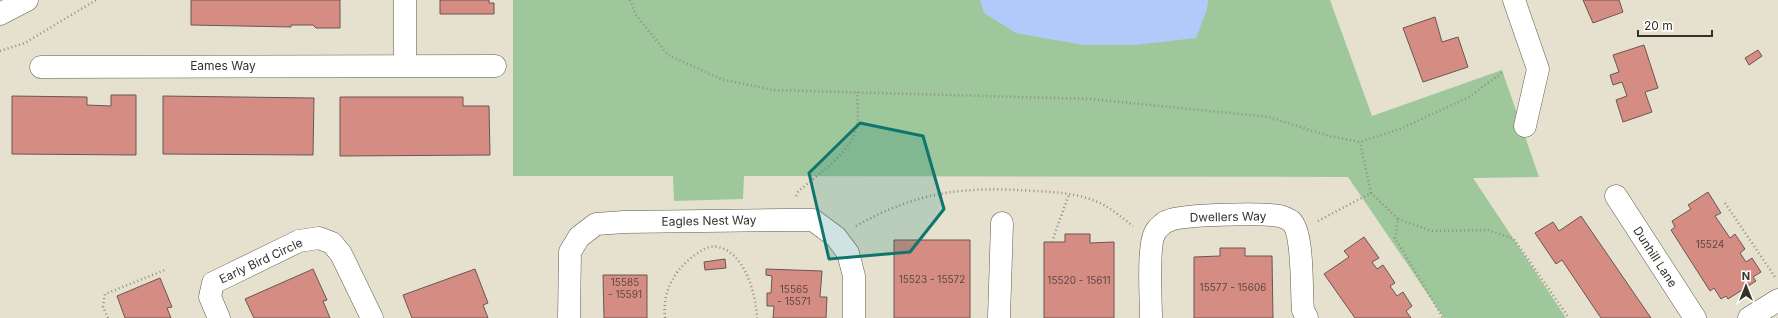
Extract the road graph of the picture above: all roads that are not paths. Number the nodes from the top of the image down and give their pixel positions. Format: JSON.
{"nodes":[{"id":1,"x":27,"y":0,"type":"edge"},
{"id":2,"x":405,"y":0,"type":"edge"},
{"id":3,"x":1514,"y":0,"type":"edge"},
{"id":4,"x":0,"y":14,"type":"edge"},
{"id":5,"x":405,"y":66,"type":"junction"},
{"id":6,"x":495,"y":66,"type":"dead end"},
{"id":7,"x":41,"y":68,"type":"dead end"},
{"id":8,"x":1524,"y":126,"type":"dead end"},
{"id":9,"x":1616,"y":196,"type":"dead end"},
{"id":10,"x":1002,"y":223,"type":"dead end"},
{"id":11,"x":1778,"y":300,"type":"edge"},
{"id":12,"x":219,"y":318,"type":"edge"},
{"id":13,"x":372,"y":318,"type":"edge"},
{"id":14,"x":569,"y":318,"type":"edge"},
{"id":15,"x":854,"y":318,"type":"edge"},
{"id":16,"x":999,"y":318,"type":"edge"},
{"id":17,"x":1151,"y":318,"type":"edge"},
{"id":18,"x":1307,"y":318,"type":"edge"},
{"id":19,"x":1695,"y":318,"type":"edge"},
{"id":20,"x":1749,"y":318,"type":"edge"}],
"edges":[{"from":1,"to":4,"type":"street"},
{"from":2,"to":5,"type":"street"},
{"from":3,"to":8,"type":"street"},
{"from":5,"to":6,"type":"street","name":"Eames Way"},
{"from":5,"to":7,"type":"street","name":"Eames Way"},
{"from":9,"to":19,"type":"street","name":"Dunhill Lane"},
{"from":10,"to":16,"type":"street"},
{"from":11,"to":20,"type":"street"},
{"from":12,"to":13,"type":"street","name":"Early Bird Circle"},
{"from":14,"to":15,"type":"street","name":"Eagles Nest Way"},
{"from":17,"to":18,"type":"street","name":"Dwellers Way"}]}
